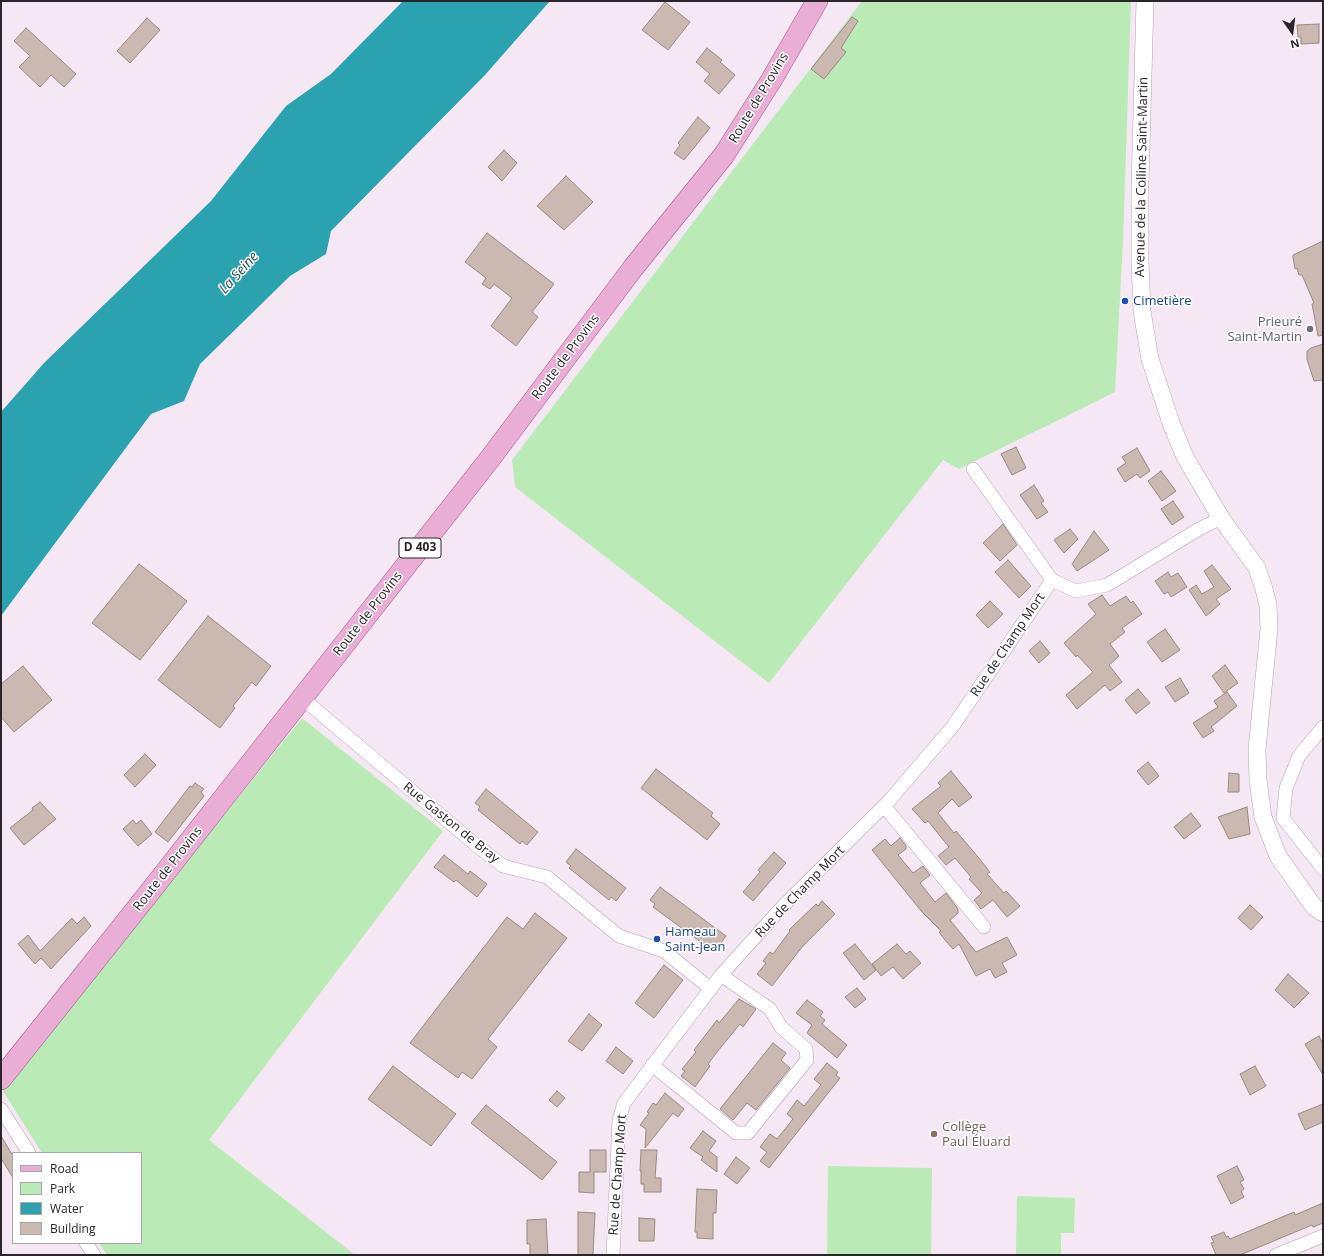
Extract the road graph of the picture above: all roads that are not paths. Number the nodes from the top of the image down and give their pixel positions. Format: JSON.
{"nodes":[{"id":1,"x":817,"y":1,"type":"edge"},
{"id":2,"x":1145,"y":1,"type":"edge"},
{"id":3,"x":973,"y":469,"type":"dead end"},
{"id":4,"x":1221,"y":518,"type":"junction"},
{"id":5,"x":1052,"y":580,"type":"junction"},
{"id":6,"x":302,"y":698,"type":"junction"},
{"id":7,"x":1323,"y":727,"type":"edge"},
{"id":8,"x":884,"y":806,"type":"junction"},
{"id":9,"x":1323,"y":868,"type":"edge"},
{"id":10,"x":1300,"y":888,"type":"junction"},
{"id":11,"x":1323,"y":896,"type":"edge"},
{"id":12,"x":1323,"y":913,"type":"edge"},
{"id":13,"x":984,"y":927,"type":"dead end"},
{"id":14,"x":722,"y":975,"type":"junction"},
{"id":15,"x":711,"y":989,"type":"junction"},
{"id":16,"x":652,"y":1065,"type":"junction"},
{"id":17,"x":1,"y":1078,"type":"edge"},
{"id":18,"x":1,"y":1110,"type":"edge"},
{"id":19,"x":27,"y":1152,"type":"edge"},
{"id":20,"x":1323,"y":1236,"type":"edge"},
{"id":21,"x":87,"y":1244,"type":"edge"},
{"id":22,"x":94,"y":1255,"type":"edge"},
{"id":23,"x":613,"y":1255,"type":"edge"},
{"id":24,"x":1276,"y":1255,"type":"edge"}],
"edges":[{"from":1,"to":6,"type":"main road","name":"Route de Provins","number":"D 403"},
{"from":2,"to":4,"type":"street","name":"Avenue de la Colline Saint-Martin"},
{"from":3,"to":5,"type":"street"},
{"from":4,"to":5,"type":"street","name":"Rue de Champ Mort"},
{"from":4,"to":10,"type":"street","name":"Avenue de la Colline Saint-Martin"},
{"from":5,"to":8,"type":"street","name":"Rue de Champ Mort"},
{"from":6,"to":15,"type":"street","name":"Rue Gaston de Bray"},
{"from":6,"to":17,"type":"main road","name":"Route de Provins","number":"D 403"},
{"from":7,"to":9,"type":"street"},
{"from":8,"to":13,"type":"street"},
{"from":8,"to":14,"type":"street","name":"Rue de Champ Mort"},
{"from":10,"to":11,"type":"street"},
{"from":10,"to":12,"type":"street","name":"Avenue de la Colline Saint-Martin"},
{"from":14,"to":15,"type":"street","name":"Rue de Champ Mort"},
{"from":14,"to":16,"type":"street"},
{"from":15,"to":16,"type":"street","name":"Rue de Champ Mort"},
{"from":16,"to":23,"type":"street","name":"Rue de Champ Mort"},
{"from":18,"to":19,"type":"street"},
{"from":20,"to":24,"type":"street"},
{"from":21,"to":22,"type":"street"}]}
